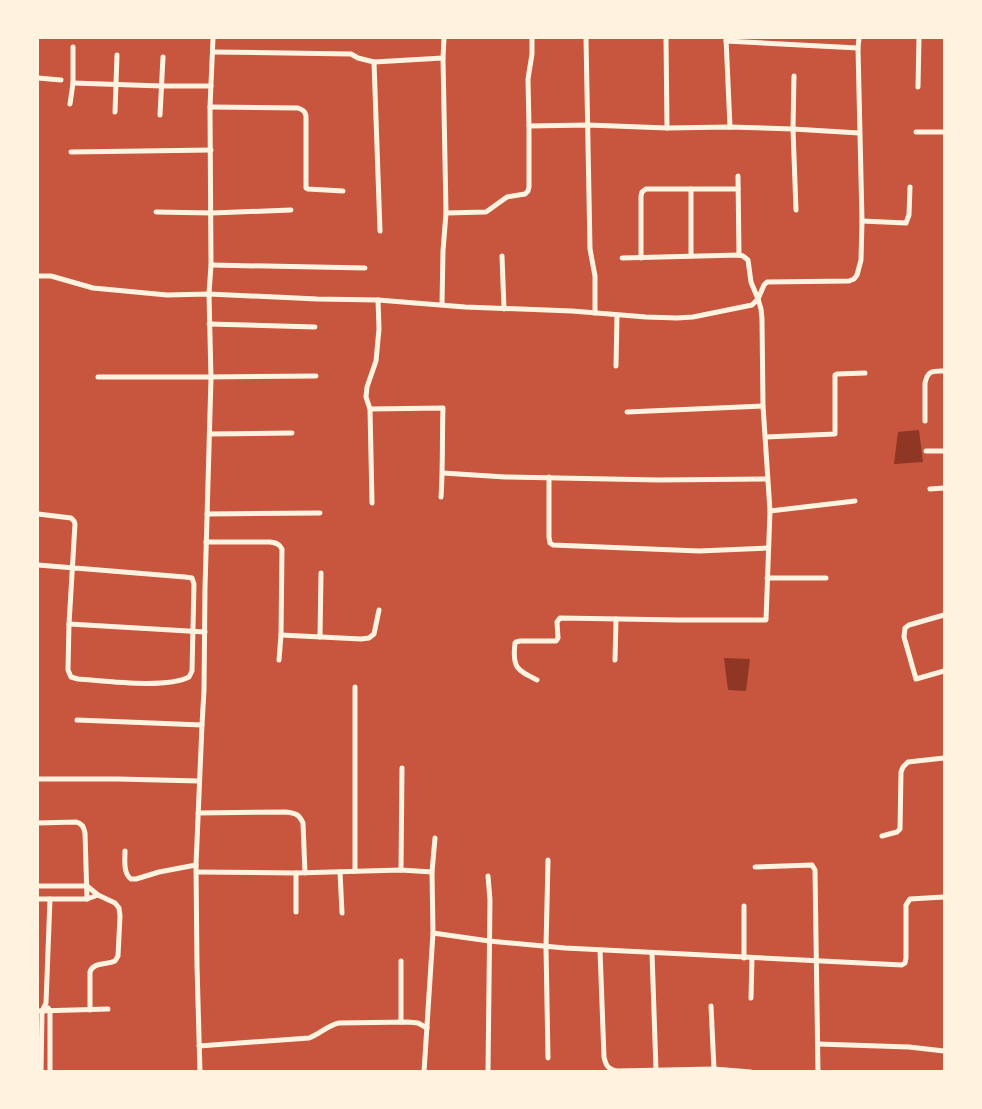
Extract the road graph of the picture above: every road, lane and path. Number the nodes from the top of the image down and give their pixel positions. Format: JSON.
{"nodes":[{"id":1,"x":213,"y":38,"type":"edge"},
{"id":2,"x":444,"y":38,"type":"edge"},
{"id":3,"x":532,"y":38,"type":"edge"},
{"id":4,"x":586,"y":38,"type":"edge"},
{"id":5,"x":666,"y":38,"type":"edge"},
{"id":6,"x":859,"y":38,"type":"edge"},
{"id":7,"x":919,"y":38,"type":"edge"},
{"id":8,"x":726,"y":39,"type":"edge"},
{"id":9,"x":73,"y":47,"type":"dead end"},
{"id":10,"x":858,"y":48,"type":"junction"},
{"id":11,"x":213,"y":52,"type":"junction"},
{"id":12,"x":117,"y":55,"type":"dead end"},
{"id":13,"x":163,"y":58,"type":"dead end"},
{"id":14,"x":443,"y":58,"type":"junction"},
{"id":15,"x":374,"y":62,"type":"junction"},
{"id":16,"x":794,"y":76,"type":"dead end"},
{"id":17,"x":38,"y":78,"type":"edge"},
{"id":18,"x":61,"y":80,"type":"dead end"},
{"id":19,"x":72,"y":83,"type":"junction"},
{"id":20,"x":116,"y":84,"type":"junction"},
{"id":21,"x":162,"y":86,"type":"junction"},
{"id":22,"x":211,"y":86,"type":"junction"},
{"id":23,"x":918,"y":87,"type":"dead end"},
{"id":24,"x":70,"y":104,"type":"dead end"},
{"id":25,"x":210,"y":106,"type":"junction"},
{"id":26,"x":115,"y":112,"type":"dead end"},
{"id":27,"x":160,"y":115,"type":"dead end"},
{"id":28,"x":588,"y":124,"type":"junction"},
{"id":29,"x":529,"y":126,"type":"junction"},
{"id":30,"x":667,"y":128,"type":"junction"},
{"id":31,"x":730,"y":128,"type":"junction"},
{"id":32,"x":793,"y":129,"type":"junction"},
{"id":33,"x":916,"y":132,"type":"dead end"},
{"id":34,"x":944,"y":132,"type":"edge"},
{"id":35,"x":859,"y":134,"type":"junction"},
{"id":36,"x":211,"y":150,"type":"junction"},
{"id":37,"x":71,"y":152,"type":"dead end"},
{"id":38,"x":738,"y":176,"type":"dead end"},
{"id":39,"x":910,"y":187,"type":"dead end"},
{"id":40,"x":691,"y":189,"type":"junction"},
{"id":41,"x":738,"y":189,"type":"junction"},
{"id":42,"x":343,"y":191,"type":"dead end"},
{"id":43,"x":291,"y":210,"type":"dead end"},
{"id":44,"x":796,"y":210,"type":"dead end"},
{"id":45,"x":156,"y":212,"type":"dead end"},
{"id":46,"x":212,"y":213,"type":"junction"},
{"id":47,"x":446,"y":213,"type":"junction"},
{"id":48,"x":862,"y":221,"type":"junction"},
{"id":49,"x":380,"y":231,"type":"dead end"},
{"id":50,"x":738,"y":255,"type":"junction"},
{"id":51,"x":502,"y":256,"type":"dead end"},
{"id":52,"x":690,"y":256,"type":"junction"},
{"id":53,"x":622,"y":258,"type":"dead end"},
{"id":54,"x":641,"y":258,"type":"junction"},
{"id":55,"x":211,"y":265,"type":"junction"},
{"id":56,"x":366,"y":268,"type":"dead end"},
{"id":57,"x":38,"y":276,"type":"edge"},
{"id":58,"x":209,"y":294,"type":"junction"},
{"id":59,"x":758,"y":299,"type":"junction"},
{"id":60,"x":378,"y":300,"type":"junction"},
{"id":61,"x":442,"y":304,"type":"junction"},
{"id":62,"x":504,"y":309,"type":"junction"},
{"id":63,"x":595,"y":313,"type":"junction"},
{"id":64,"x":617,"y":315,"type":"junction"},
{"id":65,"x":210,"y":324,"type":"junction"},
{"id":66,"x":315,"y":327,"type":"dead end"},
{"id":67,"x":616,"y":366,"type":"dead end"},
{"id":68,"x":944,"y":371,"type":"edge"},
{"id":69,"x":865,"y":373,"type":"dead end"},
{"id":70,"x":316,"y":376,"type":"dead end"},
{"id":71,"x":98,"y":378,"type":"dead end"},
{"id":72,"x":211,"y":378,"type":"junction"},
{"id":73,"x":763,"y":406,"type":"junction"},
{"id":74,"x":370,"y":409,"type":"junction"},
{"id":75,"x":627,"y":412,"type":"dead end"},
{"id":76,"x":924,"y":421,"type":"dead end"},
{"id":77,"x":292,"y":433,"type":"dead end"},
{"id":78,"x":210,"y":434,"type":"junction"},
{"id":79,"x":766,"y":437,"type":"junction"},
{"id":80,"x":926,"y":451,"type":"dead end"},
{"id":81,"x":944,"y":451,"type":"edge"},
{"id":82,"x":443,"y":473,"type":"junction"},
{"id":83,"x":549,"y":477,"type":"junction"},
{"id":84,"x":767,"y":479,"type":"junction"},
{"id":85,"x":944,"y":488,"type":"edge"},
{"id":86,"x":930,"y":489,"type":"dead end"},
{"id":87,"x":441,"y":497,"type":"dead end"},
{"id":88,"x":855,"y":501,"type":"dead end"},
{"id":89,"x":372,"y":503,"type":"dead end"},
{"id":90,"x":770,"y":511,"type":"junction"},
{"id":91,"x":320,"y":513,"type":"dead end"},
{"id":92,"x":38,"y":514,"type":"edge"},
{"id":93,"x":207,"y":514,"type":"junction"},
{"id":94,"x":206,"y":542,"type":"junction"},
{"id":95,"x":768,"y":548,"type":"junction"},
{"id":96,"x":38,"y":565,"type":"edge"},
{"id":97,"x":72,"y":568,"type":"junction"},
{"id":98,"x":321,"y":573,"type":"dead end"},
{"id":99,"x":767,"y":578,"type":"junction"},
{"id":100,"x":826,"y":578,"type":"dead end"},
{"id":101,"x":379,"y":610,"type":"dead end"},
{"id":102,"x":944,"y":615,"type":"edge"},
{"id":103,"x":616,"y":619,"type":"junction"},
{"id":104,"x":69,"y":624,"type":"junction"},
{"id":105,"x":192,"y":632,"type":"junction"},
{"id":106,"x":205,"y":632,"type":"junction"},
{"id":107,"x":281,"y":635,"type":"junction"},
{"id":108,"x":320,"y":637,"type":"junction"},
{"id":109,"x":279,"y":660,"type":"dead end"},
{"id":110,"x":615,"y":660,"type":"dead end"},
{"id":111,"x":944,"y":671,"type":"edge"},
{"id":112,"x":537,"y":680,"type":"dead end"},
{"id":113,"x":356,"y":687,"type":"dead end"},
{"id":114,"x":77,"y":720,"type":"dead end"},
{"id":115,"x":202,"y":725,"type":"junction"},
{"id":116,"x":944,"y":758,"type":"edge"},
{"id":117,"x":402,"y":768,"type":"dead end"},
{"id":118,"x":38,"y":780,"type":"edge"},
{"id":119,"x":199,"y":781,"type":"junction"},
{"id":120,"x":198,"y":813,"type":"junction"},
{"id":121,"x":38,"y":823,"type":"edge"},
{"id":122,"x":882,"y":836,"type":"dead end"},
{"id":123,"x":435,"y":838,"type":"dead end"},
{"id":124,"x":125,"y":851,"type":"dead end"},
{"id":125,"x":548,"y":860,"type":"dead end"},
{"id":126,"x":196,"y":865,"type":"junction"},
{"id":127,"x":756,"y":867,"type":"dead end"},
{"id":128,"x":401,"y":870,"type":"junction"},
{"id":129,"x":355,"y":871,"type":"junction"},
{"id":130,"x":197,"y":872,"type":"junction"},
{"id":131,"x":305,"y":872,"type":"junction"},
{"id":132,"x":340,"y":872,"type":"junction"},
{"id":133,"x":432,"y":872,"type":"junction"},
{"id":134,"x":296,"y":873,"type":"junction"},
{"id":135,"x":488,"y":876,"type":"dead end"},
{"id":136,"x":38,"y":886,"type":"edge"},
{"id":137,"x":87,"y":886,"type":"junction"},
{"id":138,"x":98,"y":895,"type":"junction"},
{"id":139,"x":944,"y":897,"type":"edge"},
{"id":140,"x":38,"y":899,"type":"edge"},
{"id":141,"x":50,"y":899,"type":"junction"},
{"id":142,"x":87,"y":899,"type":"junction"},
{"id":143,"x":744,"y":906,"type":"dead end"},
{"id":144,"x":296,"y":912,"type":"dead end"},
{"id":145,"x":342,"y":913,"type":"dead end"},
{"id":146,"x":433,"y":933,"type":"junction"},
{"id":147,"x":489,"y":941,"type":"junction"},
{"id":148,"x":546,"y":947,"type":"junction"},
{"id":149,"x":600,"y":950,"type":"junction"},
{"id":150,"x":652,"y":953,"type":"junction"},
{"id":151,"x":744,"y":958,"type":"junction"},
{"id":152,"x":752,"y":958,"type":"junction"},
{"id":153,"x":401,"y":960,"type":"dead end"},
{"id":154,"x":817,"y":960,"type":"junction"},
{"id":155,"x":752,"y":998,"type":"dead end"},
{"id":156,"x":46,"y":1003,"type":"junction"},
{"id":157,"x":711,"y":1006,"type":"dead end"},
{"id":158,"x":108,"y":1009,"type":"dead end"},
{"id":159,"x":90,"y":1010,"type":"junction"},
{"id":160,"x":40,"y":1011,"type":"edge"},
{"id":161,"x":50,"y":1011,"type":"junction"},
{"id":162,"x":401,"y":1022,"type":"junction"},
{"id":163,"x":427,"y":1028,"type":"junction"},
{"id":164,"x":818,"y":1044,"type":"junction"},
{"id":165,"x":199,"y":1046,"type":"junction"},
{"id":166,"x":944,"y":1051,"type":"edge"},
{"id":167,"x":548,"y":1058,"type":"dead end"},
{"id":168,"x":714,"y":1069,"type":"junction"},
{"id":169,"x":656,"y":1070,"type":"junction"},
{"id":170,"x":40,"y":1072,"type":"edge"},
{"id":171,"x":50,"y":1072,"type":"edge"},
{"id":172,"x":200,"y":1072,"type":"edge"},
{"id":173,"x":424,"y":1072,"type":"edge"},
{"id":174,"x":488,"y":1072,"type":"edge"},
{"id":175,"x":751,"y":1072,"type":"edge"},
{"id":176,"x":818,"y":1072,"type":"edge"}],
"edges":[{"from":1,"to":11,"type":"street"},
{"from":2,"to":14,"type":"street"},
{"from":3,"to":29,"type":"street"},
{"from":4,"to":28,"type":"street"},
{"from":5,"to":30,"type":"street"},
{"from":6,"to":10,"type":"street"},
{"from":7,"to":23,"type":"street"},
{"from":8,"to":10,"type":"street"},
{"from":8,"to":31,"type":"street"},
{"from":9,"to":19,"type":"street"},
{"from":10,"to":35,"type":"street"},
{"from":11,"to":15,"type":"street"},
{"from":11,"to":22,"type":"street"},
{"from":12,"to":20,"type":"street"},
{"from":13,"to":21,"type":"street"},
{"from":14,"to":15,"type":"street"},
{"from":14,"to":47,"type":"street"},
{"from":15,"to":49,"type":"street"},
{"from":16,"to":32,"type":"street"},
{"from":17,"to":18,"type":"street"},
{"from":19,"to":20,"type":"street"},
{"from":19,"to":24,"type":"street"},
{"from":20,"to":21,"type":"street"},
{"from":20,"to":26,"type":"street"},
{"from":21,"to":22,"type":"street"},
{"from":21,"to":27,"type":"street"},
{"from":22,"to":25,"type":"street"},
{"from":25,"to":36,"type":"street"},
{"from":25,"to":42,"type":"street"},
{"from":28,"to":29,"type":"street"},
{"from":28,"to":30,"type":"street"},
{"from":28,"to":63,"type":"street"},
{"from":29,"to":47,"type":"street"},
{"from":30,"to":31,"type":"street"},
{"from":31,"to":32,"type":"street"},
{"from":32,"to":35,"type":"street"},
{"from":32,"to":44,"type":"street"},
{"from":33,"to":34,"type":"street"},
{"from":35,"to":48,"type":"street"},
{"from":36,"to":37,"type":"street"},
{"from":36,"to":46,"type":"street"},
{"from":38,"to":41,"type":"street"},
{"from":39,"to":48,"type":"street"},
{"from":40,"to":41,"type":"street"},
{"from":40,"to":52,"type":"street"},
{"from":40,"to":54,"type":"street"},
{"from":41,"to":50,"type":"street"},
{"from":43,"to":46,"type":"street"},
{"from":45,"to":46,"type":"street"},
{"from":46,"to":55,"type":"street"},
{"from":47,"to":61,"type":"street"},
{"from":48,"to":59,"type":"street"},
{"from":50,"to":52,"type":"street"},
{"from":50,"to":59,"type":"street"},
{"from":51,"to":62,"type":"street"},
{"from":52,"to":54,"type":"street"},
{"from":53,"to":54,"type":"street"},
{"from":55,"to":56,"type":"street"},
{"from":55,"to":58,"type":"street"},
{"from":57,"to":58,"type":"street"},
{"from":58,"to":60,"type":"street"},
{"from":58,"to":65,"type":"street"},
{"from":59,"to":64,"type":"street"},
{"from":59,"to":73,"type":"street"},
{"from":60,"to":61,"type":"street"},
{"from":60,"to":74,"type":"street"},
{"from":61,"to":62,"type":"street"},
{"from":62,"to":63,"type":"street"},
{"from":63,"to":64,"type":"street"},
{"from":64,"to":67,"type":"street"},
{"from":65,"to":66,"type":"street"},
{"from":65,"to":72,"type":"street"},
{"from":68,"to":76,"type":"street"},
{"from":69,"to":79,"type":"street"},
{"from":70,"to":72,"type":"street"},
{"from":71,"to":72,"type":"street"},
{"from":72,"to":78,"type":"street"},
{"from":73,"to":75,"type":"street"},
{"from":73,"to":79,"type":"street"},
{"from":74,"to":82,"type":"street"},
{"from":74,"to":89,"type":"street"},
{"from":77,"to":78,"type":"street"},
{"from":78,"to":93,"type":"street"},
{"from":79,"to":84,"type":"street"},
{"from":80,"to":81,"type":"street"},
{"from":82,"to":83,"type":"street"},
{"from":82,"to":87,"type":"street"},
{"from":83,"to":84,"type":"street"},
{"from":83,"to":95,"type":"street"},
{"from":84,"to":90,"type":"street"},
{"from":85,"to":86,"type":"street"},
{"from":88,"to":90,"type":"street"},
{"from":90,"to":95,"type":"street"},
{"from":91,"to":93,"type":"street"},
{"from":92,"to":97,"type":"street"},
{"from":93,"to":94,"type":"street"},
{"from":94,"to":106,"type":"street"},
{"from":94,"to":107,"type":"street"},
{"from":95,"to":99,"type":"street"},
{"from":96,"to":97,"type":"street"},
{"from":97,"to":104,"type":"street"},
{"from":97,"to":105,"type":"street"},
{"from":98,"to":108,"type":"street"},
{"from":99,"to":100,"type":"street"},
{"from":99,"to":103,"type":"street"},
{"from":101,"to":108,"type":"street"},
{"from":102,"to":111,"type":"street"},
{"from":103,"to":110,"type":"street"},
{"from":103,"to":112,"type":"street"},
{"from":104,"to":105,"type":"street"},
{"from":104,"to":105,"type":"street"},
{"from":105,"to":106,"type":"street"},
{"from":106,"to":115,"type":"street"},
{"from":107,"to":108,"type":"street"},
{"from":107,"to":109,"type":"street"},
{"from":113,"to":129,"type":"street"},
{"from":114,"to":115,"type":"street"},
{"from":115,"to":119,"type":"street"},
{"from":116,"to":122,"type":"street"},
{"from":117,"to":128,"type":"street"},
{"from":118,"to":119,"type":"street"},
{"from":119,"to":120,"type":"street"},
{"from":120,"to":126,"type":"street"},
{"from":120,"to":131,"type":"street"},
{"from":121,"to":137,"type":"street"},
{"from":123,"to":133,"type":"street"},
{"from":124,"to":126,"type":"street"},
{"from":125,"to":148,"type":"street"},
{"from":126,"to":130,"type":"street"},
{"from":127,"to":154,"type":"street"},
{"from":128,"to":129,"type":"street"},
{"from":128,"to":133,"type":"street"},
{"from":129,"to":132,"type":"street"},
{"from":130,"to":134,"type":"street"},
{"from":130,"to":165,"type":"street"},
{"from":131,"to":132,"type":"street"},
{"from":131,"to":134,"type":"street"},
{"from":132,"to":145,"type":"street"},
{"from":133,"to":146,"type":"street"},
{"from":134,"to":144,"type":"street"},
{"from":135,"to":147,"type":"street"},
{"from":136,"to":137,"type":"street"},
{"from":137,"to":138,"type":"street"},
{"from":137,"to":142,"type":"street"},
{"from":138,"to":142,"type":"street"},
{"from":138,"to":159,"type":"street"},
{"from":139,"to":154,"type":"street"},
{"from":140,"to":141,"type":"street"},
{"from":141,"to":142,"type":"street"},
{"from":141,"to":156,"type":"street"},
{"from":143,"to":151,"type":"street"},
{"from":146,"to":147,"type":"street"},
{"from":146,"to":163,"type":"street"},
{"from":147,"to":148,"type":"street"},
{"from":147,"to":174,"type":"street"},
{"from":148,"to":149,"type":"street"},
{"from":148,"to":167,"type":"street"},
{"from":149,"to":150,"type":"street"},
{"from":149,"to":169,"type":"street"},
{"from":150,"to":151,"type":"street"},
{"from":150,"to":169,"type":"street"},
{"from":151,"to":152,"type":"street"},
{"from":152,"to":154,"type":"street"},
{"from":152,"to":155,"type":"street"},
{"from":153,"to":162,"type":"street"},
{"from":154,"to":164,"type":"street"},
{"from":156,"to":160,"type":"street"},
{"from":156,"to":161,"type":"street"},
{"from":157,"to":168,"type":"street"},
{"from":158,"to":159,"type":"street"},
{"from":159,"to":161,"type":"street"},
{"from":160,"to":161,"type":"street"},
{"from":160,"to":170,"type":"street"},
{"from":161,"to":171,"type":"street"},
{"from":162,"to":163,"type":"street"},
{"from":162,"to":165,"type":"street"},
{"from":163,"to":173,"type":"street"},
{"from":164,"to":166,"type":"street"},
{"from":164,"to":176,"type":"street"},
{"from":165,"to":172,"type":"street"},
{"from":168,"to":169,"type":"street"},
{"from":168,"to":175,"type":"street"}]}
